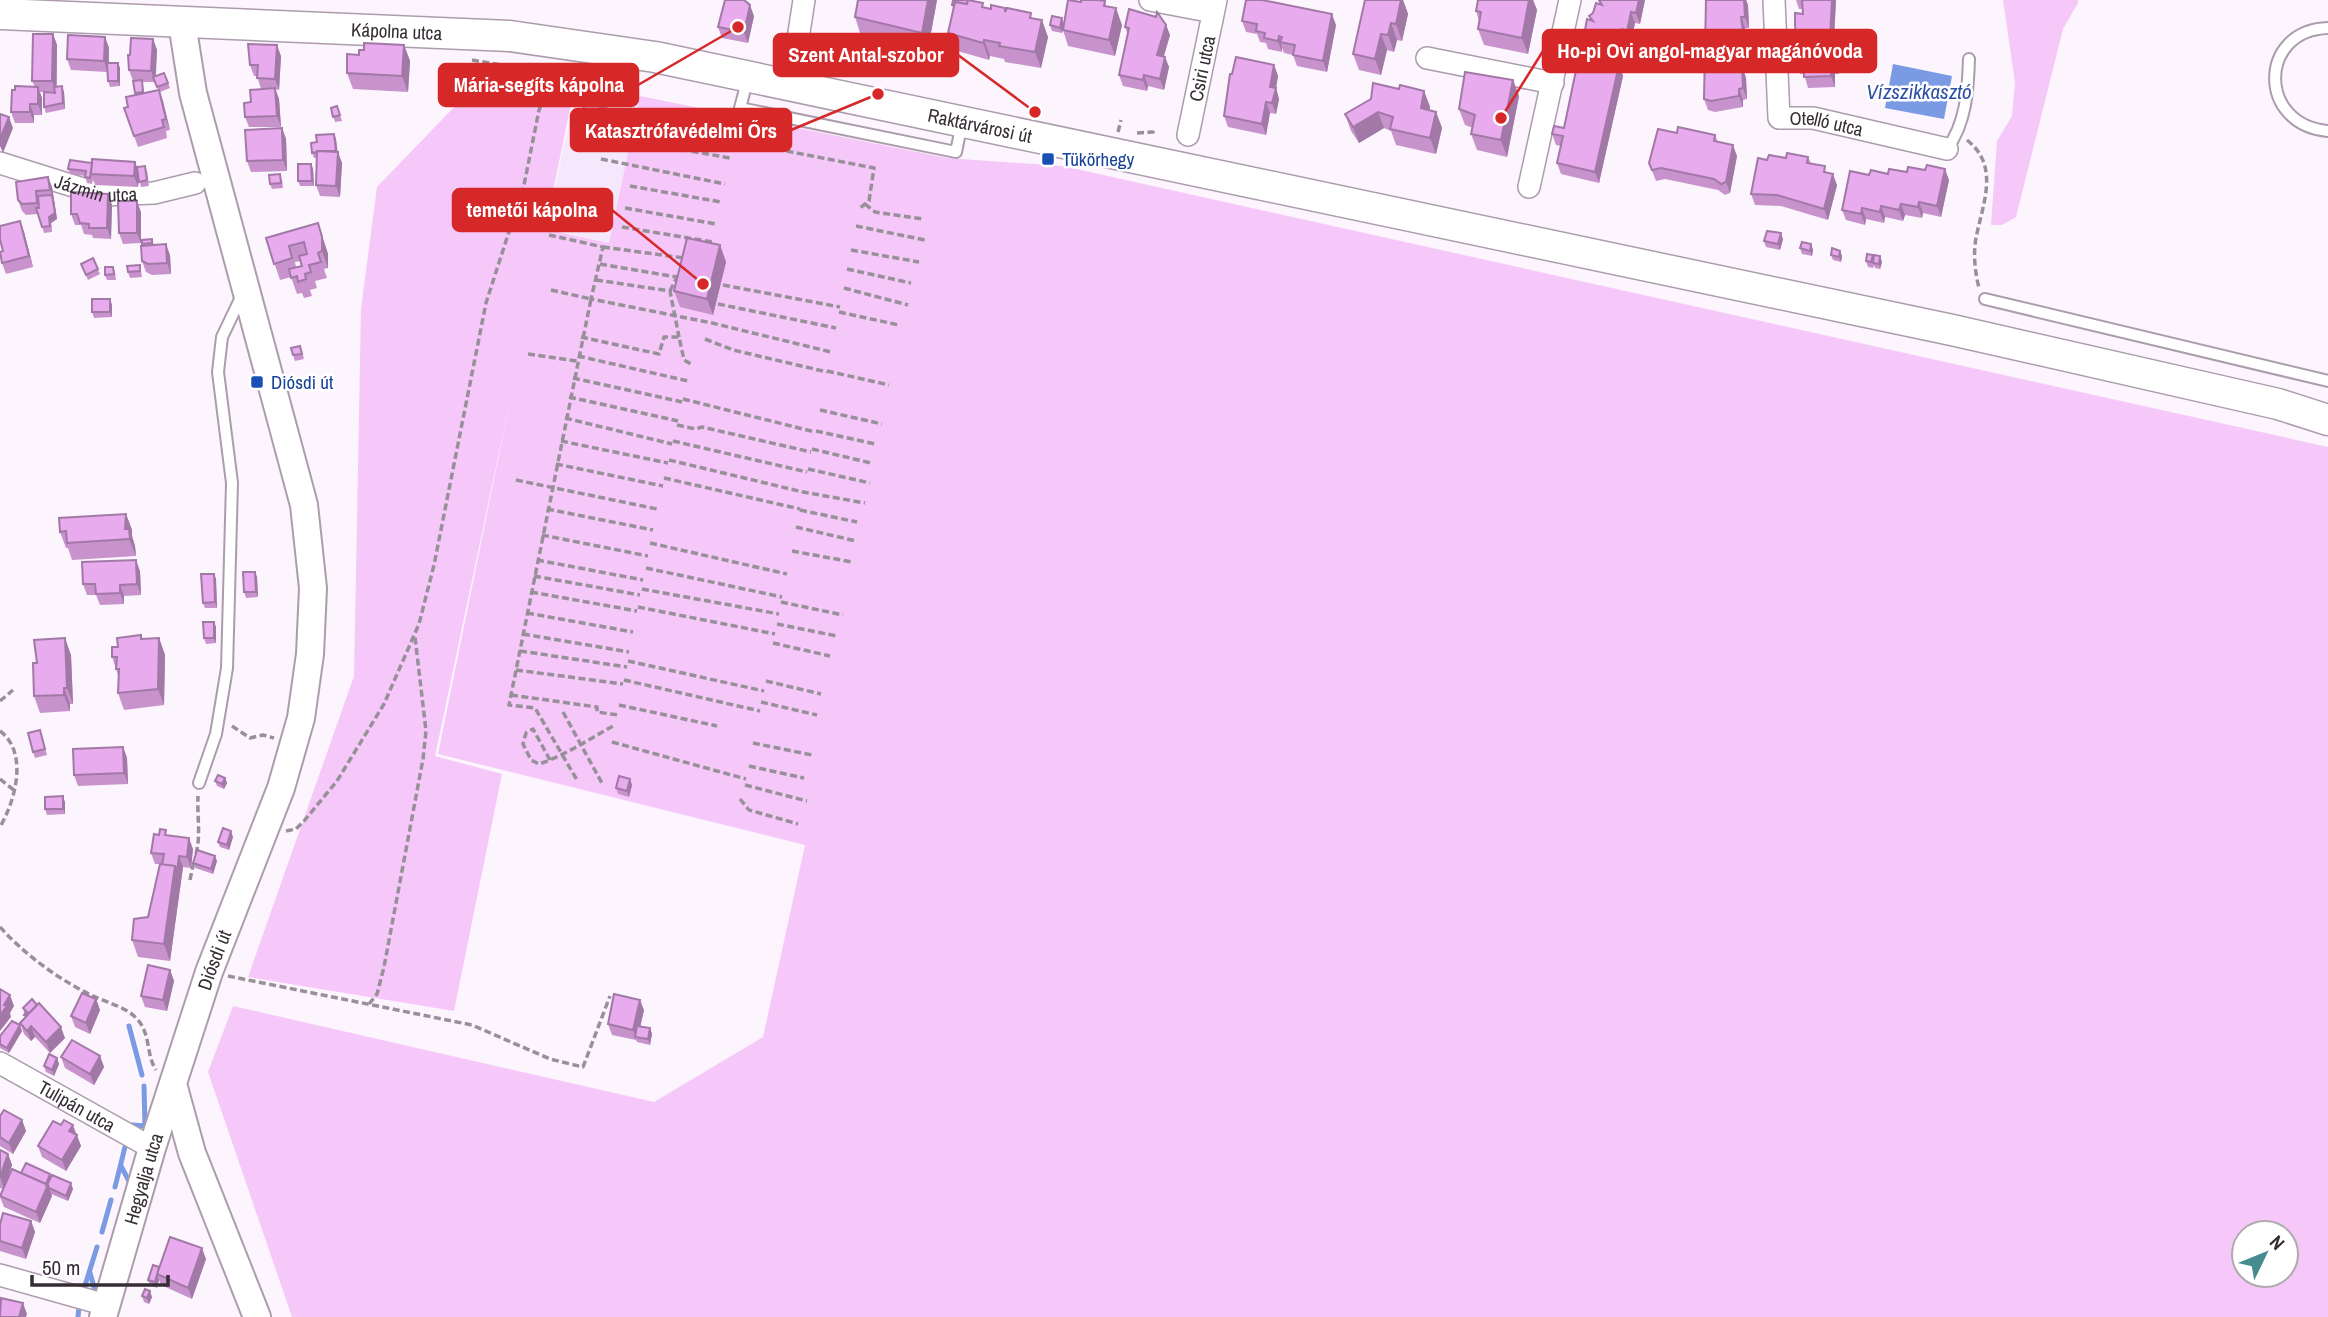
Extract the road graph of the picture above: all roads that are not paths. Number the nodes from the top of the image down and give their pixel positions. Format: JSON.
{"nodes":[{"id":1,"x":804,"y":0,"type":"edge"},
{"id":2,"x":1150,"y":0,"type":"edge"},
{"id":3,"x":1570,"y":0,"type":"edge"},
{"id":4,"x":1774,"y":0,"type":"edge"},
{"id":5,"x":1214,"y":6,"type":"edge"},
{"id":6,"x":10,"y":10,"type":"edge"},
{"id":7,"x":182,"y":23,"type":"junction"},
{"id":8,"x":2328,"y":28,"type":"edge"},
{"id":9,"x":1427,"y":58,"type":"dead end"},
{"id":10,"x":1969,"y":59,"type":"dead end"},
{"id":11,"x":749,"y":76,"type":"junction"},
{"id":12,"x":1553,"y":83,"type":"junction"},
{"id":13,"x":791,"y":84,"type":"junction"},
{"id":14,"x":963,"y":120,"type":"junction"},
{"id":15,"x":2328,"y":131,"type":"edge"},
{"id":16,"x":1188,"y":135,"type":"dead end"},
{"id":17,"x":1953,"y":141,"type":"joint"},
{"id":18,"x":0,"y":163,"type":"edge"},
{"id":19,"x":195,"y":183,"type":"dead end"},
{"id":20,"x":1529,"y":187,"type":"dead end"},
{"id":21,"x":245,"y":289,"type":"junction"},
{"id":22,"x":1984,"y":299,"type":"road end"},
{"id":23,"x":2328,"y":381,"type":"edge"},
{"id":24,"x":2328,"y":420,"type":"edge"},
{"id":25,"x":199,"y":783,"type":"road end"},
{"id":26,"x":0,"y":1063,"type":"edge"},
{"id":27,"x":173,"y":1084,"type":"junction"},
{"id":28,"x":152,"y":1148,"type":"junction"},
{"id":29,"x":0,"y":1275,"type":"edge"},
{"id":30,"x":105,"y":1311,"type":"edge"},
{"id":31,"x":257,"y":1317,"type":"edge"}],
"edges":[{"from":1,"to":13,"type":"street"},
{"from":2,"to":5,"type":"street"},
{"from":3,"to":12,"type":"street"},
{"from":4,"to":17,"type":"street","name":"Otelló utca"},
{"from":5,"to":16,"type":"street","name":"Csiri utca"},
{"from":6,"to":7,"type":"main road","name":"Kápolna utca"},
{"from":7,"to":11,"type":"main road","name":"Kápolna utca"},
{"from":7,"to":21,"type":"street","name":"Diósdi út"},
{"from":8,"to":15,"type":"lane"},
{"from":9,"to":12,"type":"street"},
{"from":10,"to":17,"type":"lane"},
{"from":11,"to":13,"type":"main road","name":"Kápolna utca"},
{"from":11,"to":14,"type":"lane"},
{"from":12,"to":20,"type":"street"},
{"from":13,"to":14,"type":"main road","name":"Raktárvárosi út"},
{"from":14,"to":24,"type":"main road","name":"Raktárvárosi út"},
{"from":18,"to":19,"type":"street","name":"Jázmin utca"},
{"from":21,"to":25,"type":"lane"},
{"from":21,"to":27,"type":"street","name":"Diósdi út"},
{"from":22,"to":23,"type":"lane"},
{"from":26,"to":28,"type":"street","name":"Tulipán utca"},
{"from":27,"to":28,"type":"street","name":"Hegyalja utca"},
{"from":27,"to":31,"type":"street"},
{"from":28,"to":30,"type":"street","name":"Hegyalja utca"},
{"from":29,"to":30,"type":"street"}]}
